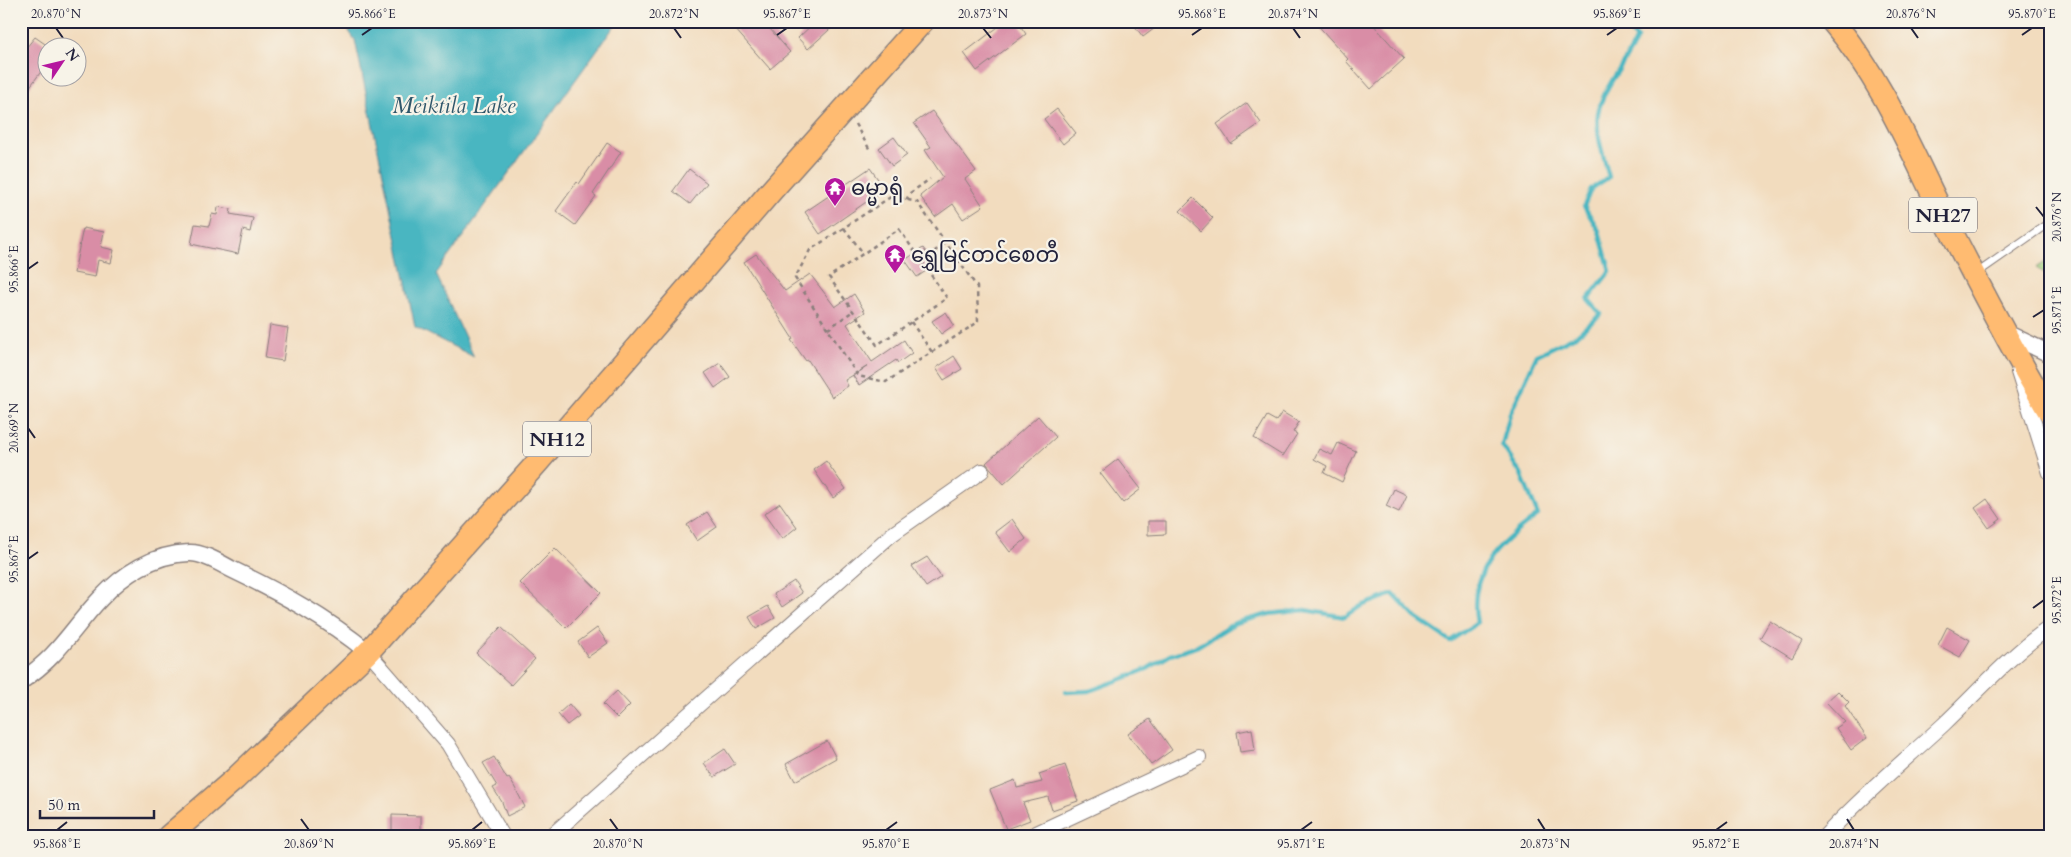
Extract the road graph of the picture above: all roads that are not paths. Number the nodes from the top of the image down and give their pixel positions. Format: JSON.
{"nodes":[{"id":1,"x":923,"y":21,"type":"edge"},
{"id":2,"x":1832,"y":21,"type":"edge"},
{"id":3,"x":2050,"y":222,"type":"edge"},
{"id":4,"x":1974,"y":275,"type":"junction"},
{"id":5,"x":2006,"y":333,"type":"junction"},
{"id":6,"x":2050,"y":354,"type":"edge"},
{"id":7,"x":2050,"y":413,"type":"edge"},
{"id":8,"x":982,"y":470,"type":"dead end"},
{"id":9,"x":2050,"y":473,"type":"edge"},
{"id":10,"x":2050,"y":627,"type":"edge"},
{"id":11,"x":368,"y":652,"type":"junction"},
{"id":12,"x":21,"y":681,"type":"edge"},
{"id":13,"x":1199,"y":757,"type":"dead end"},
{"id":14,"x":169,"y":836,"type":"edge"},
{"id":15,"x":503,"y":836,"type":"edge"},
{"id":16,"x":552,"y":836,"type":"edge"},
{"id":17,"x":1030,"y":836,"type":"edge"},
{"id":18,"x":1825,"y":836,"type":"edge"}],
"edges":[{"from":1,"to":11,"type":"highway","number":"NH12"},
{"from":2,"to":4,"type":"highway","number":"NH27"},
{"from":3,"to":4,"type":"lane"},
{"from":4,"to":5,"type":"highway","number":"NH27"},
{"from":5,"to":6,"type":"street"},
{"from":5,"to":7,"type":"highway","number":"NH27"},
{"from":5,"to":9,"type":"street"},
{"from":8,"to":16,"type":"street"},
{"from":10,"to":18,"type":"street"},
{"from":11,"to":12,"type":"street"},
{"from":11,"to":14,"type":"highway","number":"NH12"},
{"from":11,"to":15,"type":"street"},
{"from":13,"to":17,"type":"street"}]}
